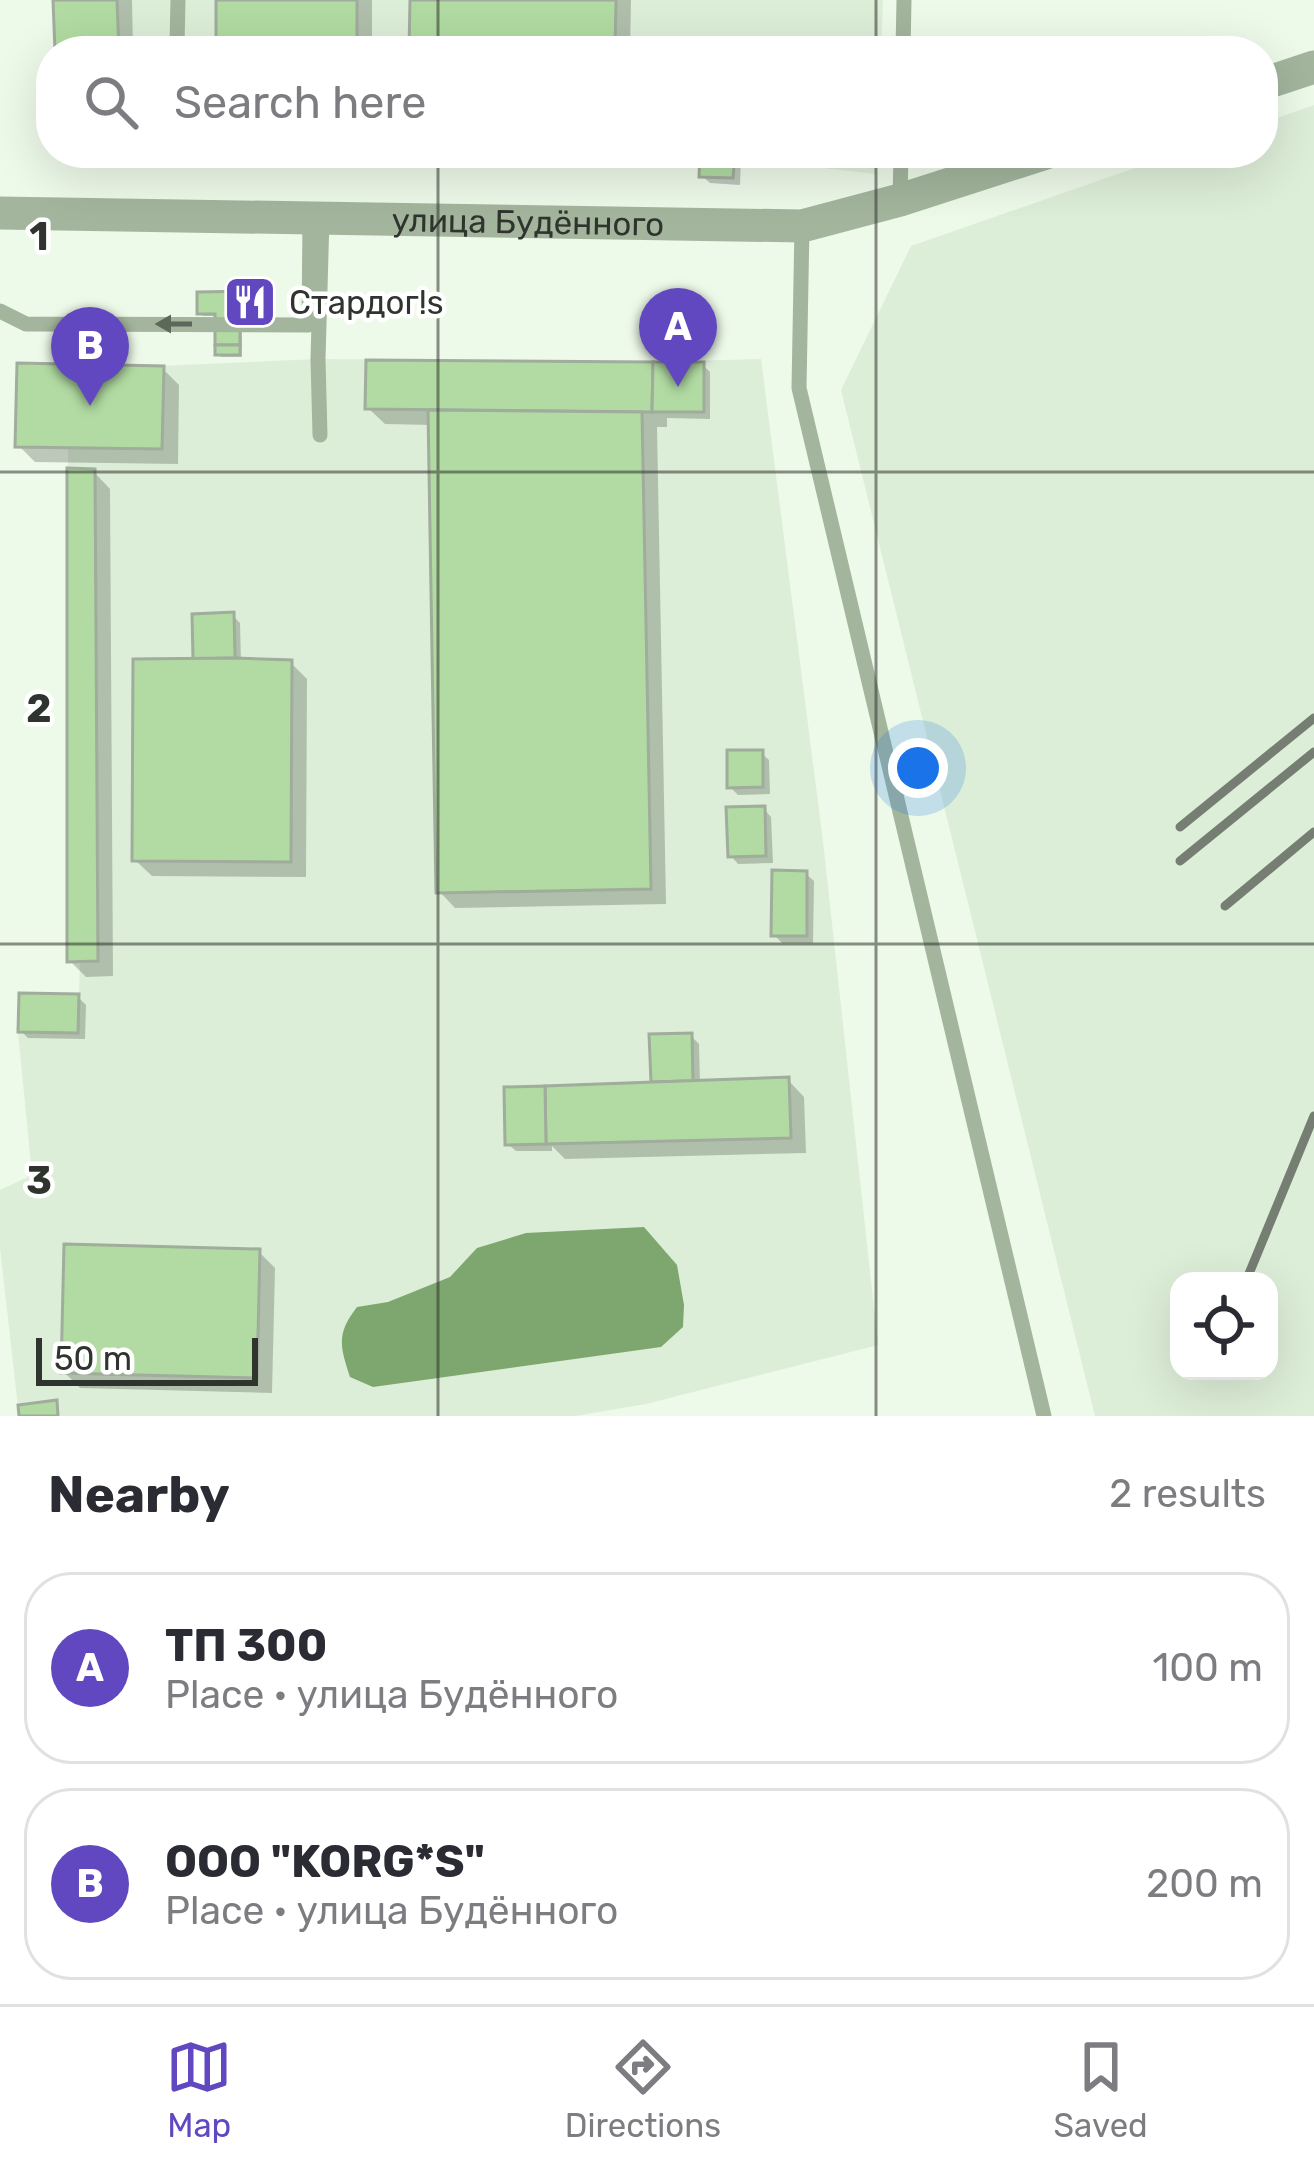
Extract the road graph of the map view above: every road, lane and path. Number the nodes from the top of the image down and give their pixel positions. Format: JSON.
{"nodes":[{"id":1,"x":178,"y":0,"type":"edge"},
{"id":2,"x":904,"y":0,"type":"edge"},
{"id":3,"x":178,"y":36,"type":"edge"},
{"id":4,"x":903,"y":36,"type":"edge"},
{"id":5,"x":1314,"y":68,"type":"edge"},
{"id":6,"x":1278,"y":79,"type":"edge"},
{"id":7,"x":901,"y":168,"type":"edge"},
{"id":8,"x":999,"y":168,"type":"edge"},
{"id":9,"x":900,"y":200,"type":"junction"},
{"id":10,"x":0,"y":213,"type":"edge"},
{"id":11,"x":316,"y":218,"type":"junction"},
{"id":12,"x":802,"y":226,"type":"junction"},
{"id":13,"x":0,"y":310,"type":"edge"},
{"id":14,"x":320,"y":435,"type":"dead end"},
{"id":15,"x":1044,"y":1416,"type":"edge"}],
"edges":[{"from":1,"to":3,"type":"lane"},
{"from":2,"to":4,"type":"lane"},
{"from":5,"to":6,"type":"street"},
{"from":7,"to":9,"type":"lane"},
{"from":8,"to":9,"type":"street","name":"улица Будённого"},
{"from":9,"to":12,"type":"street","name":"улица Будённого"},
{"from":10,"to":11,"type":"street","name":"улица Будённого"},
{"from":11,"to":12,"type":"street","name":"улица Будённого"},
{"from":11,"to":13,"type":"lane","one_way":true},
{"from":11,"to":14,"type":"lane"},
{"from":12,"to":15,"type":"lane"}]}
